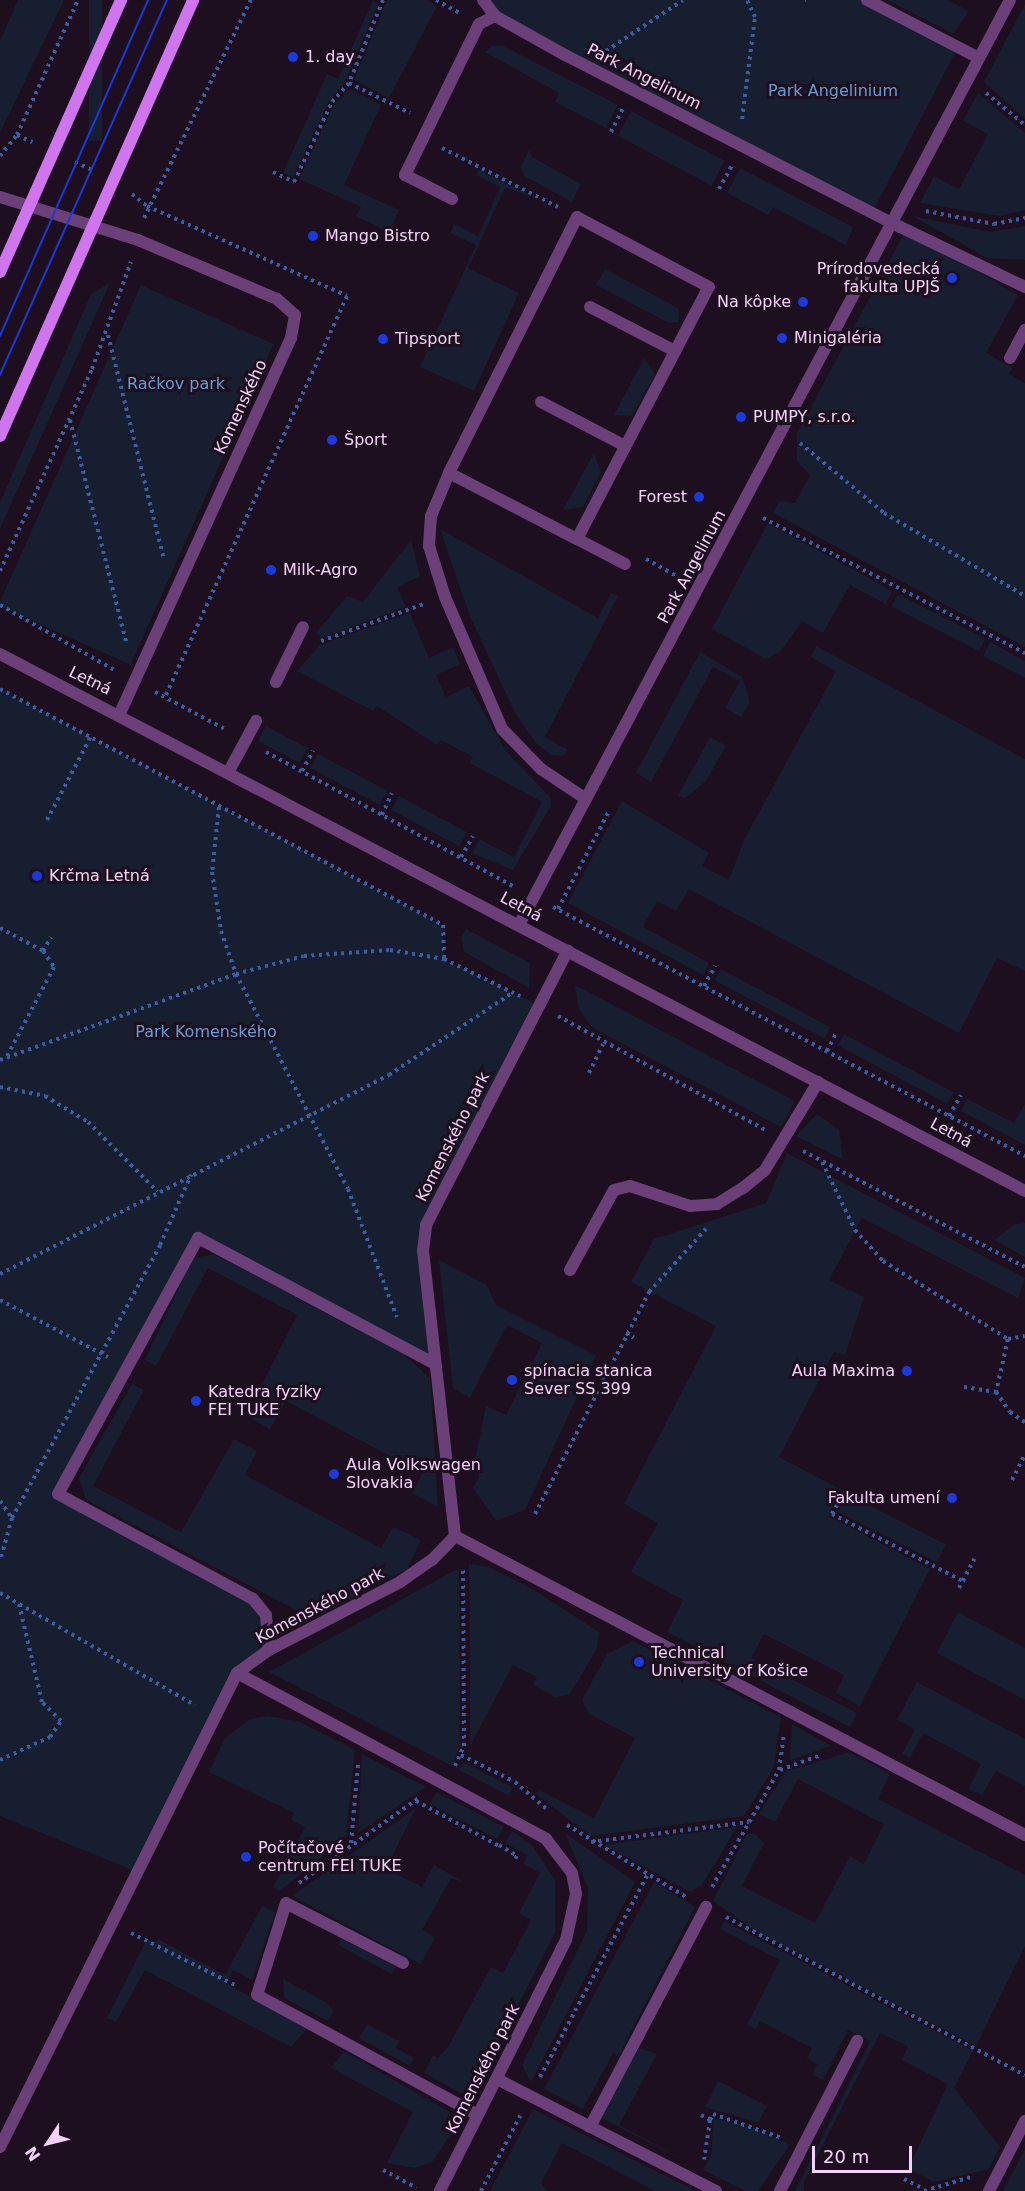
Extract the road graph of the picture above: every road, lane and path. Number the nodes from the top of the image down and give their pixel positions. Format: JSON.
{"nodes":[{"id":1,"x":78,"y":0,"type":"edge"},
{"id":2,"x":121,"y":0,"type":"edge"},
{"id":3,"x":193,"y":0,"type":"edge"},
{"id":4,"x":251,"y":0,"type":"edge"},
{"id":5,"x":383,"y":0,"type":"edge"},
{"id":6,"x":483,"y":0,"type":"edge"},
{"id":7,"x":683,"y":0,"type":"edge"},
{"id":8,"x":747,"y":0,"type":"edge"},
{"id":9,"x":867,"y":0,"type":"edge"},
{"id":10,"x":1010,"y":0,"type":"edge"},
{"id":11,"x":495,"y":16,"type":"junction"},
{"id":12,"x":979,"y":58,"type":"junction"},
{"id":13,"x":586,"y":65,"type":"junction"},
{"id":14,"x":349,"y":83,"type":"junction"},
{"id":15,"x":430,"y":123,"type":"junction"},
{"id":16,"x":17,"y":135,"type":"junction"},
{"id":17,"x":423,"y":138,"type":"junction"},
{"id":18,"x":742,"y":146,"type":"junction"},
{"id":19,"x":55,"y":153,"type":"junction"},
{"id":20,"x":0,"y":156,"type":"edge"},
{"id":21,"x":273,"y":172,"type":"dead end"},
{"id":22,"x":114,"y":180,"type":"junction"},
{"id":23,"x":0,"y":197,"type":"edge"},
{"id":24,"x":452,"y":199,"type":"dead end"},
{"id":25,"x":903,"y":202,"type":"junction"},
{"id":26,"x":147,"y":206,"type":"junction"},
{"id":27,"x":29,"y":207,"type":"junction"},
{"id":28,"x":577,"y":217,"type":"junction"},
{"id":29,"x":1025,"y":218,"type":"edge"},
{"id":30,"x":892,"y":223,"type":"junction"},
{"id":31,"x":94,"y":225,"type":"junction"},
{"id":32,"x":138,"y":240,"type":"junction"},
{"id":33,"x":0,"y":272,"type":"edge"},
{"id":34,"x":1025,"y":287,"type":"edge"},
{"id":35,"x":590,"y":307,"type":"dead end"},
{"id":36,"x":1025,"y":330,"type":"edge"},
{"id":37,"x":108,"y":333,"type":"junction"},
{"id":38,"x":675,"y":351,"type":"junction"},
{"id":39,"x":1010,"y":358,"type":"dead end"},
{"id":40,"x":541,"y":402,"type":"dead end"},
{"id":41,"x":69,"y":418,"type":"junction"},
{"id":42,"x":805,"y":430,"type":"dead end"},
{"id":43,"x":0,"y":436,"type":"edge"},
{"id":44,"x":625,"y":446,"type":"junction"},
{"id":45,"x":449,"y":473,"type":"junction"},
{"id":46,"x":758,"y":527,"type":"dead end"},
{"id":47,"x":577,"y":539,"type":"junction"},
{"id":48,"x":625,"y":564,"type":"dead end"},
{"id":49,"x":166,"y":567,"type":"dead end"},
{"id":50,"x":0,"y":571,"type":"edge"},
{"id":51,"x":445,"y":597,"type":"junction"},
{"id":52,"x":1025,"y":597,"type":"edge"},
{"id":53,"x":0,"y":605,"type":"edge"},
{"id":54,"x":303,"y":627,"type":"dead end"},
{"id":55,"x":291,"y":652,"type":"junction"},
{"id":56,"x":1025,"y":653,"type":"edge"},
{"id":57,"x":0,"y":654,"type":"edge"},
{"id":58,"x":129,"y":655,"type":"dead end"},
{"id":59,"x":125,"y":664,"type":"dead end"},
{"id":60,"x":121,"y":674,"type":"junction"},
{"id":61,"x":135,"y":681,"type":"junction"},
{"id":62,"x":276,"y":682,"type":"dead end"},
{"id":63,"x":0,"y":689,"type":"edge"},
{"id":64,"x":120,"y":714,"type":"junction"},
{"id":65,"x":256,"y":721,"type":"dead end"},
{"id":66,"x":90,"y":738,"type":"junction"},
{"id":67,"x":245,"y":740,"type":"junction"},
{"id":68,"x":313,"y":751,"type":"dead end"},
{"id":69,"x":229,"y":771,"type":"junction"},
{"id":70,"x":302,"y":771,"type":"junction"},
{"id":71,"x":392,"y":793,"type":"dead end"},
{"id":72,"x":586,"y":799,"type":"junction"},
{"id":73,"x":615,"y":800,"type":"dead end"},
{"id":74,"x":219,"y":807,"type":"junction"},
{"id":75,"x":382,"y":815,"type":"junction"},
{"id":76,"x":46,"y":820,"type":"dead end"},
{"id":77,"x":473,"y":836,"type":"dead end"},
{"id":78,"x":461,"y":857,"type":"junction"},
{"id":79,"x":534,"y":896,"type":"junction"},
{"id":80,"x":558,"y":909,"type":"junction"},
{"id":81,"x":519,"y":925,"type":"junction"},
{"id":82,"x":0,"y":928,"type":"edge"},
{"id":83,"x":51,"y":938,"type":"dead end"},
{"id":84,"x":568,"y":950,"type":"junction"},
{"id":85,"x":43,"y":951,"type":"junction"},
{"id":86,"x":444,"y":958,"type":"junction"},
{"id":87,"x":715,"y":966,"type":"dead end"},
{"id":88,"x":236,"y":974,"type":"junction"},
{"id":89,"x":704,"y":986,"type":"junction"},
{"id":90,"x":512,"y":993,"type":"junction"},
{"id":91,"x":540,"y":1006,"type":"junction"},
{"id":92,"x":837,"y":1030,"type":"dead end"},
{"id":93,"x":603,"y":1044,"type":"junction"},
{"id":94,"x":827,"y":1051,"type":"junction"},
{"id":95,"x":7,"y":1057,"type":"junction"},
{"id":96,"x":0,"y":1060,"type":"edge"},
{"id":97,"x":589,"y":1073,"type":"dead end"},
{"id":98,"x":818,"y":1082,"type":"junction"},
{"id":99,"x":0,"y":1087,"type":"edge"},
{"id":100,"x":961,"y":1095,"type":"dead end"},
{"id":101,"x":310,"y":1115,"type":"junction"},
{"id":102,"x":949,"y":1116,"type":"junction"},
{"id":103,"x":785,"y":1140,"type":"junction"},
{"id":104,"x":1025,"y":1155,"type":"edge"},
{"id":105,"x":822,"y":1162,"type":"junction"},
{"id":106,"x":191,"y":1175,"type":"junction"},
{"id":107,"x":157,"y":1191,"type":"junction"},
{"id":108,"x":1025,"y":1191,"type":"edge"},
{"id":109,"x":712,"y":1223,"type":"dead end"},
{"id":110,"x":1025,"y":1267,"type":"edge"},
{"id":111,"x":570,"y":1270,"type":"dead end"},
{"id":112,"x":0,"y":1274,"type":"edge"},
{"id":113,"x":0,"y":1300,"type":"edge"},
{"id":114,"x":626,"y":1334,"type":"junction"},
{"id":115,"x":1025,"y":1336,"type":"edge"},
{"id":116,"x":634,"y":1338,"type":"dead end"},
{"id":117,"x":1008,"y":1339,"type":"junction"},
{"id":118,"x":399,"y":1345,"type":"junction"},
{"id":119,"x":100,"y":1352,"type":"junction"},
{"id":120,"x":435,"y":1364,"type":"junction"},
{"id":121,"x":126,"y":1367,"type":"junction"},
{"id":122,"x":964,"y":1388,"type":"dead end"},
{"id":123,"x":996,"y":1392,"type":"junction"},
{"id":124,"x":583,"y":1419,"type":"junction"},
{"id":125,"x":590,"y":1422,"type":"dead end"},
{"id":126,"x":1025,"y":1422,"type":"edge"},
{"id":127,"x":1025,"y":1454,"type":"edge"},
{"id":128,"x":1011,"y":1480,"type":"dead end"},
{"id":129,"x":845,"y":1492,"type":"dead end"},
{"id":130,"x":0,"y":1501,"type":"edge"},
{"id":131,"x":535,"y":1514,"type":"dead end"},
{"id":132,"x":12,"y":1518,"type":"junction"},
{"id":133,"x":455,"y":1536,"type":"junction"},
{"id":134,"x":974,"y":1559,"type":"dead end"},
{"id":135,"x":0,"y":1561,"type":"edge"},
{"id":136,"x":963,"y":1581,"type":"junction"},
{"id":137,"x":959,"y":1588,"type":"dead end"},
{"id":138,"x":0,"y":1593,"type":"edge"},
{"id":139,"x":19,"y":1604,"type":"junction"},
{"id":140,"x":269,"y":1650,"type":"junction"},
{"id":141,"x":237,"y":1673,"type":"junction"},
{"id":142,"x":787,"y":1711,"type":"junction"},
{"id":143,"x":215,"y":1716,"type":"junction"},
{"id":144,"x":360,"y":1740,"type":"junction"},
{"id":145,"x":851,"y":1746,"type":"junction"},
{"id":146,"x":461,"y":1755,"type":"junction"},
{"id":147,"x":0,"y":1760,"type":"edge"},
{"id":148,"x":779,"y":1770,"type":"junction"},
{"id":149,"x":439,"y":1782,"type":"junction"},
{"id":150,"x":416,"y":1800,"type":"junction"},
{"id":151,"x":553,"y":1814,"type":"dead end"},
{"id":152,"x":562,"y":1821,"type":"dead end"},
{"id":153,"x":749,"y":1822,"type":"junction"},
{"id":154,"x":1025,"y":1834,"type":"edge"},
{"id":155,"x":591,"y":1842,"type":"junction"},
{"id":156,"x":351,"y":1844,"type":"junction"},
{"id":157,"x":515,"y":1859,"type":"dead end"},
{"id":158,"x":647,"y":1876,"type":"junction"},
{"id":159,"x":286,"y":1903,"type":"junction"},
{"id":160,"x":706,"y":1907,"type":"junction"},
{"id":161,"x":112,"y":1923,"type":"junction"},
{"id":162,"x":403,"y":1963,"type":"dead end"},
{"id":163,"x":257,"y":1995,"type":"junction"},
{"id":164,"x":857,"y":2041,"type":"dead end"},
{"id":165,"x":1025,"y":2075,"type":"edge"},
{"id":166,"x":497,"y":2079,"type":"junction"},
{"id":167,"x":530,"y":2096,"type":"junction"},
{"id":168,"x":478,"y":2115,"type":"junction"},
{"id":169,"x":701,"y":2115,"type":"dead end"},
{"id":170,"x":710,"y":2120,"type":"junction"},
{"id":171,"x":1025,"y":2121,"type":"edge"},
{"id":172,"x":590,"y":2127,"type":"junction"},
{"id":173,"x":0,"y":2147,"type":"edge"},
{"id":174,"x":802,"y":2148,"type":"junction"},
{"id":175,"x":383,"y":2170,"type":"dead end"},
{"id":176,"x":999,"y":2171,"type":"junction"},
{"id":177,"x":904,"y":2179,"type":"dead end"},
{"id":178,"x":695,"y":2180,"type":"junction"},
{"id":179,"x":923,"y":2189,"type":"edge"},
{"id":180,"x":423,"y":2191,"type":"edge"},
{"id":181,"x":440,"y":2191,"type":"edge"},
{"id":182,"x":482,"y":2191,"type":"edge"},
{"id":183,"x":716,"y":2191,"type":"edge"},
{"id":184,"x":780,"y":2191,"type":"edge"},
{"id":185,"x":988,"y":2191,"type":"edge"}],
"edges":[{"from":1,"to":16,"type":"path"},
{"from":2,"to":19,"type":"street"},
{"from":3,"to":22,"type":"street"},
{"from":4,"to":26,"type":"path"},
{"from":5,"to":14,"type":"path"},
{"from":6,"to":11,"type":"street","name":"Park Angelinum"},
{"from":7,"to":13,"type":"path"},
{"from":8,"to":18,"type":"path"},
{"from":9,"to":12,"type":"street"},
{"from":10,"to":12,"type":"street","name":"Park Angelinum"},
{"from":11,"to":13,"type":"street","name":"Park Angelinum"},
{"from":11,"to":15,"type":"street"},
{"from":12,"to":25,"type":"street","name":"Park Angelinum"},
{"from":13,"to":18,"type":"street","name":"Park Angelinum"},
{"from":14,"to":15,"type":"path"},
{"from":14,"to":21,"type":"path"},
{"from":15,"to":17,"type":"street"},
{"from":16,"to":19,"type":"path"},
{"from":16,"to":20,"type":"path"},
{"from":17,"to":24,"type":"street"},
{"from":17,"to":28,"type":"path"},
{"from":18,"to":30,"type":"street","name":"Park Angelinum"},
{"from":19,"to":22,"type":"path"},
{"from":19,"to":27,"type":"street"},
{"from":22,"to":26,"type":"path"},
{"from":22,"to":31,"type":"street"},
{"from":23,"to":27,"type":"street","name":"Komenského"},
{"from":25,"to":29,"type":"path"},
{"from":25,"to":30,"type":"street","name":"Park Angelinum"},
{"from":26,"to":32,"type":"path"},
{"from":27,"to":31,"type":"street","name":"Komenského"},
{"from":27,"to":33,"type":"street"},
{"from":28,"to":38,"type":"street"},
{"from":28,"to":45,"type":"street"},
{"from":30,"to":34,"type":"street"},
{"from":30,"to":72,"type":"street","name":"Park Angelinum"},
{"from":31,"to":32,"type":"street","name":"Komenského"},
{"from":31,"to":43,"type":"street"},
{"from":32,"to":37,"type":"path"},
{"from":32,"to":61,"type":"street","name":"Komenského"},
{"from":35,"to":38,"type":"street"},
{"from":36,"to":39,"type":"street"},
{"from":37,"to":41,"type":"path"},
{"from":37,"to":49,"type":"path"},
{"from":38,"to":44,"type":"street"},
{"from":40,"to":44,"type":"street"},
{"from":41,"to":50,"type":"path"},
{"from":41,"to":58,"type":"path"},
{"from":42,"to":52,"type":"path"},
{"from":44,"to":47,"type":"street"},
{"from":45,"to":47,"type":"street"},
{"from":45,"to":51,"type":"street"},
{"from":46,"to":56,"type":"path"},
{"from":47,"to":48,"type":"street"},
{"from":51,"to":55,"type":"path"},
{"from":51,"to":72,"type":"street"},
{"from":53,"to":60,"type":"path"},
{"from":54,"to":55,"type":"street"},
{"from":55,"to":62,"type":"street"},
{"from":57,"to":64,"type":"street","name":"Letná"},
{"from":59,"to":60,"type":"path"},
{"from":60,"to":61,"type":"path"},
{"from":61,"to":64,"type":"street","name":"Komenského"},
{"from":61,"to":67,"type":"path"},
{"from":63,"to":66,"type":"path"},
{"from":64,"to":69,"type":"street","name":"Letná"},
{"from":65,"to":67,"type":"street"},
{"from":66,"to":74,"type":"path"},
{"from":66,"to":76,"type":"path"},
{"from":67,"to":69,"type":"street"},
{"from":67,"to":70,"type":"path"},
{"from":68,"to":70,"type":"path"},
{"from":69,"to":81,"type":"street","name":"Letná"},
{"from":70,"to":75,"type":"path"},
{"from":71,"to":75,"type":"path"},
{"from":72,"to":79,"type":"street","name":"Park Angelinum"},
{"from":73,"to":80,"type":"path"},
{"from":74,"to":86,"type":"path"},
{"from":74,"to":88,"type":"path"},
{"from":75,"to":78,"type":"path"},
{"from":77,"to":78,"type":"path"},
{"from":78,"to":79,"type":"path"},
{"from":79,"to":80,"type":"path"},
{"from":79,"to":81,"type":"street","name":"Park Angelinum"},
{"from":80,"to":89,"type":"path"},
{"from":81,"to":84,"type":"street","name":"Letná"},
{"from":82,"to":85,"type":"path"},
{"from":83,"to":85,"type":"path"},
{"from":84,"to":91,"type":"street","name":"Komenského park"},
{"from":84,"to":98,"type":"street","name":"Letná"},
{"from":85,"to":95,"type":"path"},
{"from":86,"to":88,"type":"path"},
{"from":86,"to":90,"type":"path"},
{"from":87,"to":89,"type":"path"},
{"from":88,"to":95,"type":"path"},
{"from":88,"to":101,"type":"path"},
{"from":89,"to":94,"type":"path"},
{"from":90,"to":91,"type":"path"},
{"from":90,"to":101,"type":"path"},
{"from":91,"to":93,"type":"path"},
{"from":91,"to":120,"type":"street","name":"Komenského park"},
{"from":92,"to":94,"type":"path"},
{"from":93,"to":97,"type":"path"},
{"from":93,"to":103,"type":"path"},
{"from":94,"to":102,"type":"path"},
{"from":95,"to":96,"type":"path"},
{"from":98,"to":103,"type":"street"},
{"from":98,"to":108,"type":"street","name":"Letná"},
{"from":99,"to":107,"type":"path"},
{"from":100,"to":102,"type":"path"},
{"from":101,"to":106,"type":"path"},
{"from":101,"to":118,"type":"path"},
{"from":102,"to":104,"type":"path"},
{"from":103,"to":105,"type":"path"},
{"from":103,"to":111,"type":"street"},
{"from":105,"to":110,"type":"path"},
{"from":105,"to":117,"type":"path"},
{"from":106,"to":107,"type":"path"},
{"from":106,"to":119,"type":"path"},
{"from":107,"to":112,"type":"path"},
{"from":109,"to":114,"type":"path"},
{"from":113,"to":119,"type":"path"},
{"from":114,"to":116,"type":"path"},
{"from":114,"to":124,"type":"path"},
{"from":115,"to":117,"type":"path"},
{"from":117,"to":123,"type":"path"},
{"from":118,"to":120,"type":"street"},
{"from":118,"to":121,"type":"street"},
{"from":119,"to":121,"type":"path"},
{"from":119,"to":132,"type":"path"},
{"from":120,"to":133,"type":"street","name":"Komenského park"},
{"from":121,"to":140,"type":"street"},
{"from":122,"to":123,"type":"path"},
{"from":123,"to":126,"type":"path"},
{"from":124,"to":125,"type":"path"},
{"from":124,"to":131,"type":"path"},
{"from":127,"to":128,"type":"path"},
{"from":129,"to":136,"type":"path"},
{"from":130,"to":132,"type":"path"},
{"from":132,"to":135,"type":"path"},
{"from":133,"to":140,"type":"street","name":"Komenského park"},
{"from":133,"to":142,"type":"street"},
{"from":133,"to":146,"type":"path"},
{"from":134,"to":136,"type":"path"},
{"from":136,"to":137,"type":"path"},
{"from":138,"to":139,"type":"path"},
{"from":139,"to":143,"type":"path"},
{"from":139,"to":147,"type":"path"},
{"from":140,"to":141,"type":"street","name":"Komenského park"},
{"from":141,"to":143,"type":"street"},
{"from":141,"to":144,"type":"street","name":"Komenského park"},
{"from":142,"to":145,"type":"street"},
{"from":142,"to":148,"type":"path"},
{"from":143,"to":161,"type":"street"},
{"from":144,"to":149,"type":"street","name":"Komenského park"},
{"from":144,"to":156,"type":"path"},
{"from":145,"to":148,"type":"path"},
{"from":145,"to":154,"type":"street"},
{"from":146,"to":149,"type":"path"},
{"from":146,"to":151,"type":"path"},
{"from":148,"to":153,"type":"path"},
{"from":149,"to":150,"type":"path"},
{"from":149,"to":166,"type":"street","name":"Komenského park"},
{"from":150,"to":156,"type":"path"},
{"from":150,"to":157,"type":"path"},
{"from":152,"to":155,"type":"path"},
{"from":153,"to":155,"type":"path"},
{"from":153,"to":160,"type":"path"},
{"from":155,"to":158,"type":"path"},
{"from":156,"to":159,"type":"path"},
{"from":158,"to":160,"type":"path"},
{"from":158,"to":167,"type":"path"},
{"from":159,"to":162,"type":"street"},
{"from":159,"to":163,"type":"street"},
{"from":160,"to":165,"type":"path"},
{"from":160,"to":172,"type":"street"},
{"from":161,"to":163,"type":"path"},
{"from":161,"to":173,"type":"street"},
{"from":163,"to":168,"type":"street"},
{"from":164,"to":174,"type":"street"},
{"from":166,"to":167,"type":"street"},
{"from":166,"to":168,"type":"street","name":"Komenského park"},
{"from":167,"to":172,"type":"street"},
{"from":167,"to":182,"type":"path"},
{"from":168,"to":181,"type":"street","name":"Komenského park"},
{"from":169,"to":170,"type":"path"},
{"from":170,"to":174,"type":"path"},
{"from":170,"to":178,"type":"path"},
{"from":171,"to":176,"type":"street"},
{"from":172,"to":178,"type":"street"},
{"from":174,"to":184,"type":"street"},
{"from":175,"to":180,"type":"path"},
{"from":176,"to":179,"type":"path"},
{"from":176,"to":185,"type":"street"},
{"from":177,"to":179,"type":"path"},
{"from":178,"to":183,"type":"street"}]}
